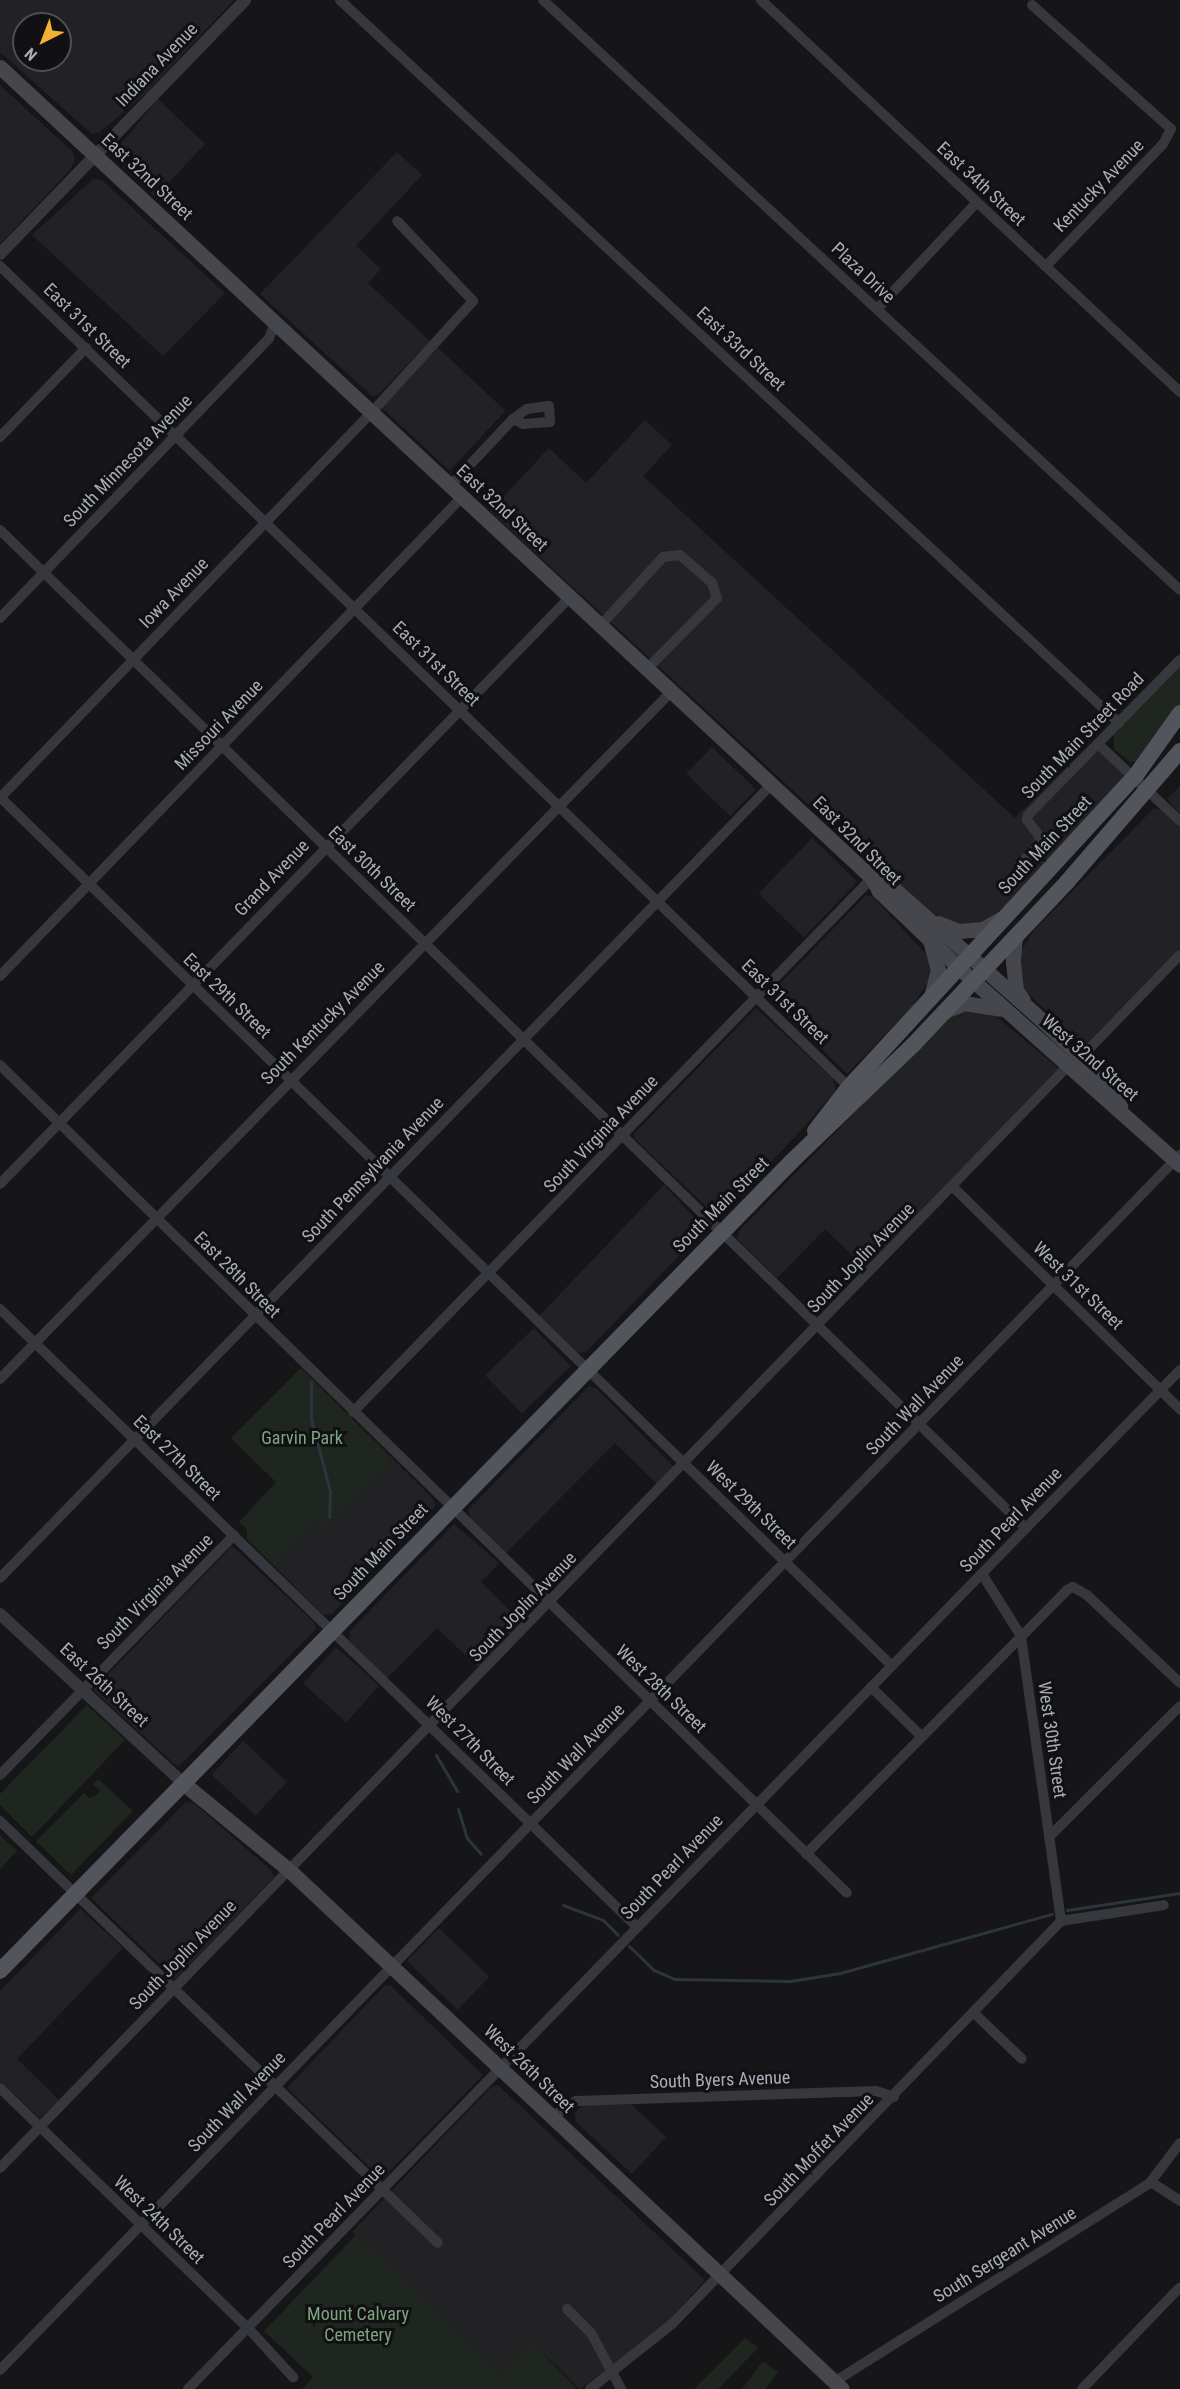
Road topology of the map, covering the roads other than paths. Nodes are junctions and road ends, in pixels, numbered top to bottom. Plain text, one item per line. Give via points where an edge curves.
1 (245, 0) edge
2 (340, 0) edge
3 (544, 0) edge
4 (760, 0) edge
5 (1032, 5) dead end
6 (0, 68) edge
7 (94, 155) junction
8 (977, 202) junction
9 (397, 220) dead end
10 (0, 254) edge
11 (0, 266) edge
12 (1045, 267) junction
13 (877, 309) junction
14 (275, 323) junction
15 (86, 348) junction
16 (1180, 392) edge
17 (372, 412) junction
18 (513, 419) dead end
19 (176, 435) junction
20 (0, 437) edge
21 (450, 486) junction
22 (462, 497) junction
23 (266, 522) junction
24 (0, 530) edge
25 (44, 572) junction
26 (1180, 590) edge
27 (570, 597) junction
28 (355, 608) junction
29 (0, 618) edge
30 (600, 626) junction
31 (133, 659) junction
32 (1180, 660) edge
33 (646, 670) junction
34 (671, 692) junction
35 (459, 710) junction
36 (1180, 713) edge
37 (1119, 723) junction
38 (1098, 744) junction
39 (222, 746) junction
40 (1180, 751) edge
41 (1136, 775) junction
42 (771, 785) junction
43 (1149, 790) junction
44 (0, 797) edge
45 (559, 805) junction
46 (1180, 821) edge
47 (326, 847) junction
48 (1019, 866) dead end
49 (872, 878) junction
50 (89, 884) junction
51 (658, 902) junction
52 (1005, 916) junction
53 (928, 919) junction
54 (1015, 937) junction
55 (930, 940) junction
56 (425, 943) junction
57 (1180, 955) edge
58 (964, 962) junction
59 (979, 975) junction
60 (0, 976) edge
61 (192, 985) junction
62 (757, 997) junction
63 (931, 998) junction
64 (1030, 1010) junction
65 (945, 1011) junction
66 (1007, 1011) junction
67 (523, 1040) junction
68 (1081, 1057) junction
69 (0, 1065) edge
70 (1066, 1067) junction
71 (290, 1080) junction
72 (849, 1087) junction
73 (1123, 1112) junction
74 (58, 1122) junction
75 (621, 1136) junction
76 (1178, 1160) edge
77 (791, 1162) junction
78 (389, 1177) junction
79 (0, 1184) edge
80 (953, 1187) junction
81 (156, 1218) junction
82 (722, 1233) junction
83 (488, 1274) junction
84 (1054, 1286) junction
85 (0, 1309) edge
86 (255, 1316) junction
87 (818, 1326) junction
88 (35, 1343) junction
89 (587, 1370) junction
90 (1180, 1370) edge
91 (0, 1379) edge
92 (1161, 1390) junction
93 (1180, 1409) edge
94 (354, 1412) junction
95 (919, 1424) junction
96 (134, 1440) junction
97 (684, 1464) junction
98 (451, 1508) junction
99 (1026, 1528) junction
100 (234, 1535) junction
101 (786, 1562) junction
102 (982, 1574) junction
103 (0, 1578) edge
104 (549, 1603) junction
105 (0, 1614) edge
106 (333, 1629) junction
107 (1021, 1636) junction
108 (892, 1666) junction
109 (1180, 1683) edge
110 (871, 1687) junction
111 (82, 1690) junction
112 (650, 1701) junction
113 (1180, 1706) edge
114 (430, 1725) junction
115 (922, 1737) junction
116 (0, 1775) edge
117 (183, 1783) junction
118 (756, 1805) junction
119 (0, 1821) edge
120 (531, 1824) junction
121 (1049, 1836) junction
122 (806, 1854) junction
123 (289, 1870) junction
124 (847, 1893) dead end
125 (75, 1894) junction
126 (1164, 1905) dead end
127 (1060, 1921) junction
128 (637, 1927) junction
129 (392, 1966) junction
130 (0, 1971) edge
131 (173, 1989) junction
132 (974, 2013) junction
133 (1022, 2059) dead end
134 (500, 2068) junction
135 (275, 2086) junction
136 (0, 2088) edge
137 (894, 2097) junction
138 (552, 2117) junction
139 (40, 2127) junction
140 (1180, 2143) edge
141 (0, 2168) edge
142 (1151, 2182) junction
143 (383, 2190) junction
144 (1180, 2201) edge
145 (141, 2225) junction
146 (438, 2243) dead end
147 (719, 2276) junction
148 (1180, 2287) edge
149 (567, 2309) dead end
150 (248, 2328) junction
151 (0, 2370) edge
152 (612, 2372) junction
153 (293, 2377) dead end
154 (838, 2385) edge
155 (189, 2389) edge
156 (590, 2389) edge
157 (621, 2389) edge
158 (1082, 2389) edge

1 - 7 street, Indiana Avenue
2 - 37 street, East 33rd Street
3 - 13 street, Plaza Drive
4 - 8 street, East 34th Street
5 - 12 street, Kentucky Avenue via 1170,126 1165,141
6 - 7 main road, East 32nd Street
7 - 10 street, Indiana Avenue
7 - 14 main road, East 32nd Street
8 - 12 street, East 34th Street
8 - 13 street
9 - 17 street, Iowa Avenue via 473,301
11 - 15 street, East 31st Street
12 - 16 street, East 34th Street
13 - 26 street, Plaza Drive
14 - 17 main road, East 32nd Street
14 - 19 street, South Minnesota Avenue via 269,338
15 - 19 street, East 31st Street
15 - 20 street
17 - 21 main road, East 32nd Street
17 - 23 street, Iowa Avenue
18 - 21 street
19 - 23 street, East 31st Street
19 - 25 street, South Minnesota Avenue
21 - 22 main road, East 32nd Street
22 - 27 main road, East 32nd Street
22 - 28 street, Missouri Avenue
23 - 28 street, East 31st Street
23 - 31 street, Iowa Avenue
24 - 25 street, East 30th Street
25 - 29 street, South Minnesota Avenue
25 - 31 street, East 30th Street
27 - 30 main road, East 32nd Street
27 - 35 street, Grand Avenue
28 - 35 street, East 31st Street
28 - 39 street, Missouri Avenue
30 - 33 main road, East 32nd Street
30 - 33 street via 663,557 680,555 712,583 717,598
31 - 39 street, East 30th Street
31 - 44 street, Iowa Avenue
32 - 37 street, South Main Street Road
33 - 34 main road, East 32nd Street
34 - 42 main road, East 32nd Street
34 - 45 street, South Kentucky Avenue
35 - 45 street, East 31st Street
35 - 47 street, Grand Avenue
36 - 41 main road, South Main Street
37 - 38 street, South Main Street Road
38 - 41 street
38 - 48 street, South Main Street Road via 1028,815 1027,820 1040,837 1037,847
39 - 47 street, East 30th Street
39 - 50 street, Missouri Avenue
40 - 43 main road, South Main Street
41 - 43 street
41 - 52 main road, South Main Street
42 - 49 main road, East 32nd Street
42 - 51 street, South Pennsylvania Avenue
43 - 46 street
43 - 54 main road, South Main Street
44 - 50 street, East 29th Street
45 - 51 street, East 31st Street
45 - 56 street, South Kentucky Avenue
47 - 56 street, East 30th Street
47 - 61 street, Grand Avenue
49 - 53 main road via 892,887
49 - 55 main road, East 32nd Street via 879,891
49 - 62 street, South Virginia Avenue
50 - 60 street, Missouri Avenue
50 - 61 street, East 29th Street
51 - 62 street, East 31st Street
51 - 67 street, South Pennsylvania Avenue
52 - 53 main road via 982,929 958,931
52 - 58 main road, South Main Street
53 - 58 main road
54 - 59 main road, South Main Street
54 - 64 main road via 1012,962 1016,990
55 - 58 main road, East 32nd Street
55 - 63 main road via 938,970
56 - 67 street, East 30th Street
56 - 71 street, South Kentucky Avenue
57 - 68 street
58 - 59 main road
58 - 63 main road, South Main Street
59 - 64 main road
59 - 65 main road, South Main Street
59 - 66 main road, West 32nd Street
61 - 71 street, East 29th Street
61 - 74 street, Grand Avenue
62 - 72 street, East 31st Street
62 - 75 street, South Virginia Avenue
63 - 72 main road, South Main Street
64 - 68 main road
65 - 66 main road via 964,1003 987,1004
65 - 77 main road, South Main Street via 860,1101
66 - 70 main road, West 32nd Street
67 - 75 street, East 30th Street
67 - 78 street, South Pennsylvania Avenue
68 - 73 main road via 1109,1088
69 - 74 street, East 28th Street
70 - 73 main road, West 32nd Street
70 - 80 street, South Joplin Avenue
71 - 78 street, East 29th Street
71 - 81 street, South Kentucky Avenue
72 - 77 main road, South Main Street
73 - 76 main road, West 32nd Street
74 - 79 street, Grand Avenue
74 - 81 street, East 28th Street
75 - 82 street, East 30th Street
75 - 83 street, South Virginia Avenue
76 - 84 street, South Wall Avenue
77 - 82 main road, South Main Street
78 - 83 street, East 29th Street
78 - 86 street, South Pennsylvania Avenue
80 - 84 street, West 31st Street
80 - 87 street, South Joplin Avenue
81 - 86 street, East 28th Street
81 - 88 street, South Kentucky Avenue
82 - 87 street
82 - 89 main road, South Main Street
83 - 89 street, East 29th Street
83 - 94 street, South Virginia Avenue
84 - 92 street, West 31st Street
84 - 95 street, South Wall Avenue
85 - 88 street, East 27th Street
86 - 94 street, East 28th Street
86 - 96 street, South Pennsylvania Avenue
87 - 95 street
87 - 97 street, South Joplin Avenue
88 - 91 street, South Kentucky Avenue
88 - 96 street, East 27th Street
89 - 97 street, West 29th Street
89 - 98 main road, South Main Street
90 - 92 street, South Pearl Avenue
92 - 93 street, West 31st Street
92 - 99 street, South Pearl Avenue
94 - 98 street, East 28th Street
95 - 99 street
95 - 101 street, South Wall Avenue
96 - 100 street, East 27th Street
96 - 103 street, South Pennsylvania Avenue
97 - 101 street, West 29th Street
97 - 104 street, South Joplin Avenue
98 - 104 street, West 28th Street
98 - 106 main road, South Main Street
99 - 102 street, South Pearl Avenue
100 - 106 street, East 27th Street
100 - 111 street, South Virginia Avenue
101 - 108 street, West 29th Street
101 - 112 street, South Wall Avenue
102 - 107 street, West 30th Street
102 - 108 street, South Pearl Avenue
104 - 112 street, West 28th Street
104 - 114 street, South Joplin Avenue
105 - 111 street, East 26th Street
106 - 114 street, West 27th Street
106 - 117 main road, South Main Street
107 - 109 street via 1073,1587 1088,1595
107 - 115 street
107 - 121 street, West 30th Street
108 - 110 street, South Pearl Avenue
110 - 115 street
110 - 118 street, South Pearl Avenue
111 - 116 street, South Virginia Avenue
111 - 117 street, East 26th Street
112 - 118 street, West 28th Street
112 - 120 street, South Wall Avenue
113 - 121 street
114 - 120 street, West 27th Street
114 - 123 street, South Joplin Avenue
115 - 122 street
117 - 123 main road, West 26th Street
117 - 125 main road, South Main Street
118 - 122 street, West 28th Street
118 - 128 street, South Pearl Avenue
119 - 125 street
120 - 128 street, West 27th Street
120 - 129 street, South Wall Avenue
121 - 127 street, West 30th Street
122 - 124 street, West 28th Street
123 - 129 main road, West 26th Street
123 - 131 street, South Joplin Avenue
125 - 130 main road, South Main Street
125 - 131 street
126 - 127 street
127 - 132 street, South Moffet Avenue
128 - 134 street, South Pearl Avenue
129 - 134 main road, West 26th Street
129 - 135 street, South Wall Avenue
131 - 135 street
131 - 139 street, South Joplin Avenue
132 - 133 street
132 - 137 street, South Moffet Avenue
134 - 138 main road, West 26th Street
134 - 143 street, South Pearl Avenue
135 - 143 street
135 - 145 street, South Wall Avenue
136 - 139 street, West 24th Street
137 - 138 street, South Byers Avenue via 876,2091 576,2101
137 - 147 street, South Moffet Avenue
138 - 147 main road, West 26th Street
139 - 141 street, South Joplin Avenue
139 - 145 street, West 24th Street
140 - 142 street, South Sergeant Avenue
142 - 144 street
142 - 154 street, South Sergeant Avenue
143 - 146 street
143 - 150 street, South Pearl Avenue
145 - 150 street, West 24th Street
145 - 151 street, South Wall Avenue
147 - 152 street, South Moffet Avenue via 666,2329
147 - 154 main road, West 26th Street
148 - 158 street
149 - 152 street via 591,2333
150 - 153 street, West 24th Street
150 - 155 street, South Pearl Avenue
152 - 156 street, South Moffet Avenue
152 - 157 street

